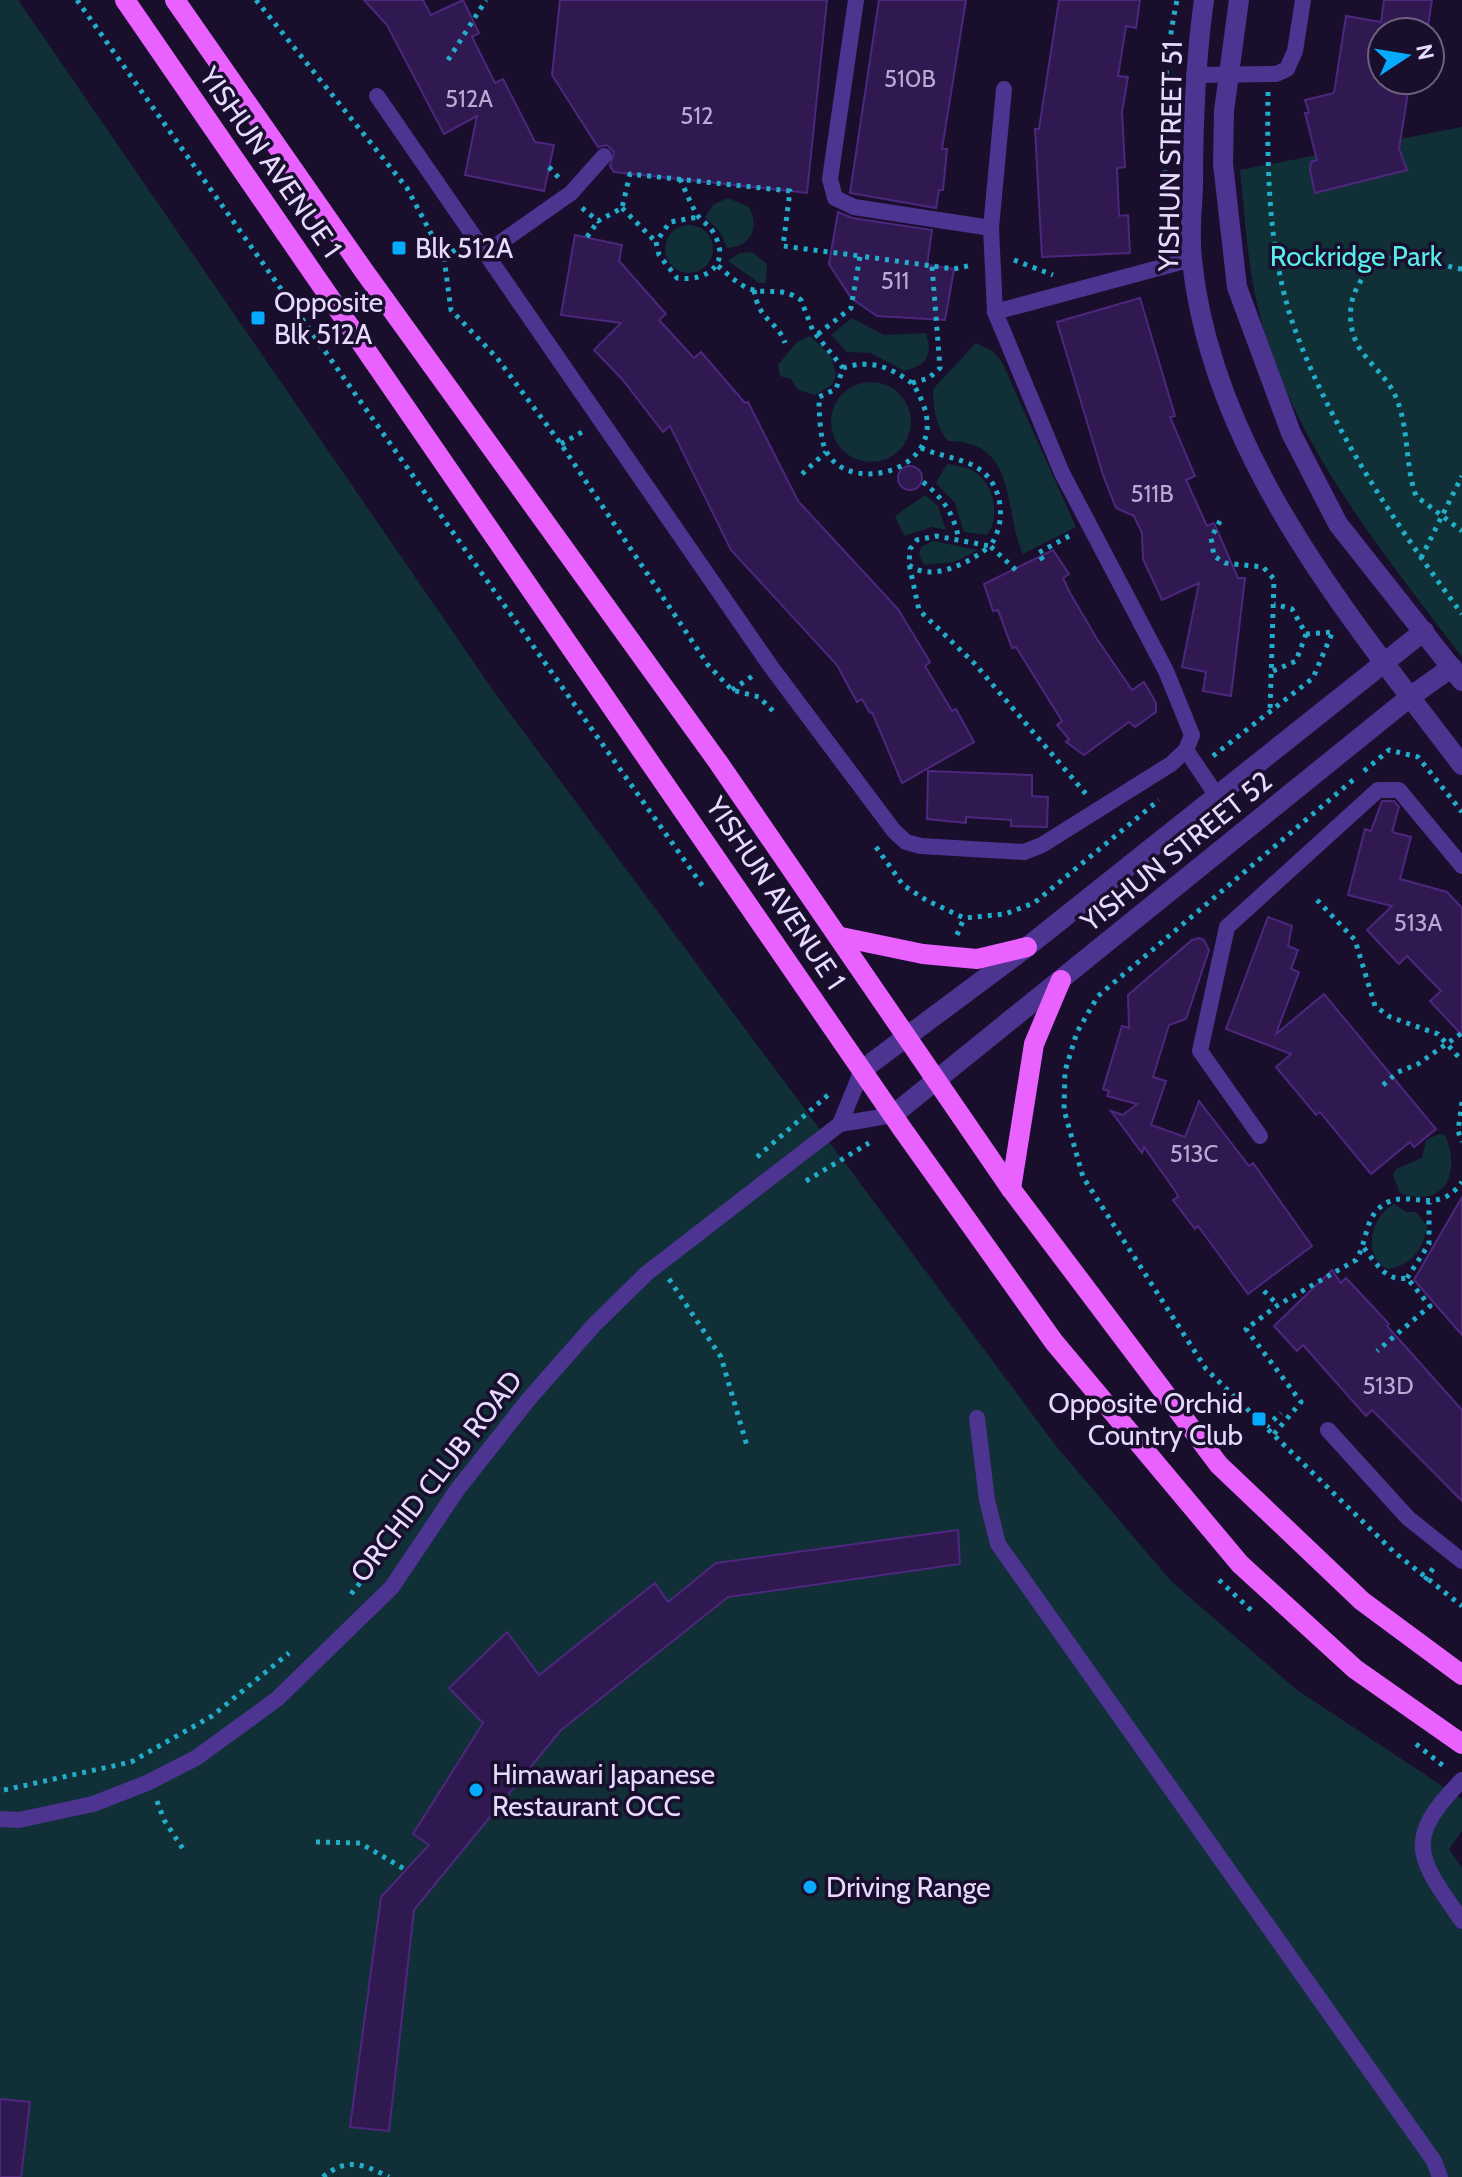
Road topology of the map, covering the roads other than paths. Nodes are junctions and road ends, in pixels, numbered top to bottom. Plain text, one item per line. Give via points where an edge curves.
1 (125, 0) edge
2 (175, 0) edge
3 (856, 0) edge
4 (1204, 0) edge
5 (1239, 0) edge
6 (1303, 0) edge
7 (1194, 75) junction
8 (1229, 75) junction
9 (1004, 89) dead end
10 (377, 96) dead end
11 (604, 156) dead end
12 (991, 228) junction
13 (487, 252) junction
14 (1192, 259) junction
15 (995, 312) junction
16 (1424, 631) junction
17 (1385, 665) junction
18 (1457, 674) edge
19 (1410, 697) junction
20 (1186, 750) junction
21 (1462, 765) edge
22 (1217, 796) junction
23 (1462, 866) edge
24 (841, 937) junction
25 (1027, 947) junction
26 (1061, 980) junction
27 (908, 1036) junction
28 (862, 1070) junction
29 (937, 1081) junction
30 (893, 1115) junction
31 (840, 1124) junction
32 (1260, 1136) dead end
33 (1011, 1189) junction
34 (977, 1418) dead end
35 (1328, 1430) dead end
36 (1462, 1561) edge
37 (1462, 1675) edge
38 (1462, 1744) edge
39 (1462, 1780) edge
40 (0, 1819) edge
41 (1462, 1921) edge
42 (1440, 2177) edge

1 - 28 main road, YISHUN AVENUE 1
2 - 24 main road, YISHUN AVENUE 1
3 - 12 lane via 830,179 835,198 854,207
4 - 7 street, YISHUN STREET 51
5 - 8 street, YISHUN STREET 51
6 - 8 lane via 1287,69
7 - 8 lane
7 - 14 street, YISHUN STREET 51
8 - 16 street, YISHUN STREET 51 via 1223,164 1237,287 1291,433 1318,488 1352,543
9 - 12 lane
10 - 13 lane
11 - 13 lane via 571,193
12 - 15 lane
13 - 20 lane via 769,664 906,842 1024,852 1100,809
14 - 15 lane
14 - 17 street, YISHUN STREET 51 via 1224,390 1281,513 1349,620
15 - 20 lane via 1062,473 1188,719 1192,735
16 - 17 street, YISHUN STREET 52
16 - 18 street, YISHUN STREET 51
17 - 19 street, YISHUN STREET 51
17 - 22 street, YISHUN STREET 52
18 - 19 street, YISHUN STREET 52
19 - 21 street, YISHUN STREET 51
19 - 26 street, YISHUN STREET 52
20 - 22 lane
22 - 25 street, YISHUN STREET 52
23 - 32 lane via 1399,790 1378,790 1227,927 1200,1051
24 - 25 main road via 977,959
24 - 27 main road, YISHUN AVENUE 1
25 - 27 street, YISHUN STREET 52
26 - 29 street, YISHUN STREET 52
26 - 33 main road via 1034,1044
27 - 28 street
27 - 29 main road, YISHUN AVENUE 1
28 - 30 main road, YISHUN AVENUE 1
28 - 31 lane
29 - 30 street, ORCHID CLUB ROAD
29 - 33 main road, YISHUN AVENUE 1
30 - 31 lane, ORCHID CLUB ROAD
30 - 38 main road, YISHUN AVENUE 1 via 1054,1342 1240,1564 1355,1669
31 - 40 lane, ORCHID CLUB ROAD via 647,1273 594,1325 457,1490 392,1587 277,1699 196,1758 147,1783 93,1804 19,1820
33 - 37 main road, YISHUN AVENUE 1 via 1219,1465 1362,1601
34 - 42 lane via 998,1544
35 - 36 lane via 1408,1518
39 - 41 lane via 1426,1827 1421,1851 1428,1873

